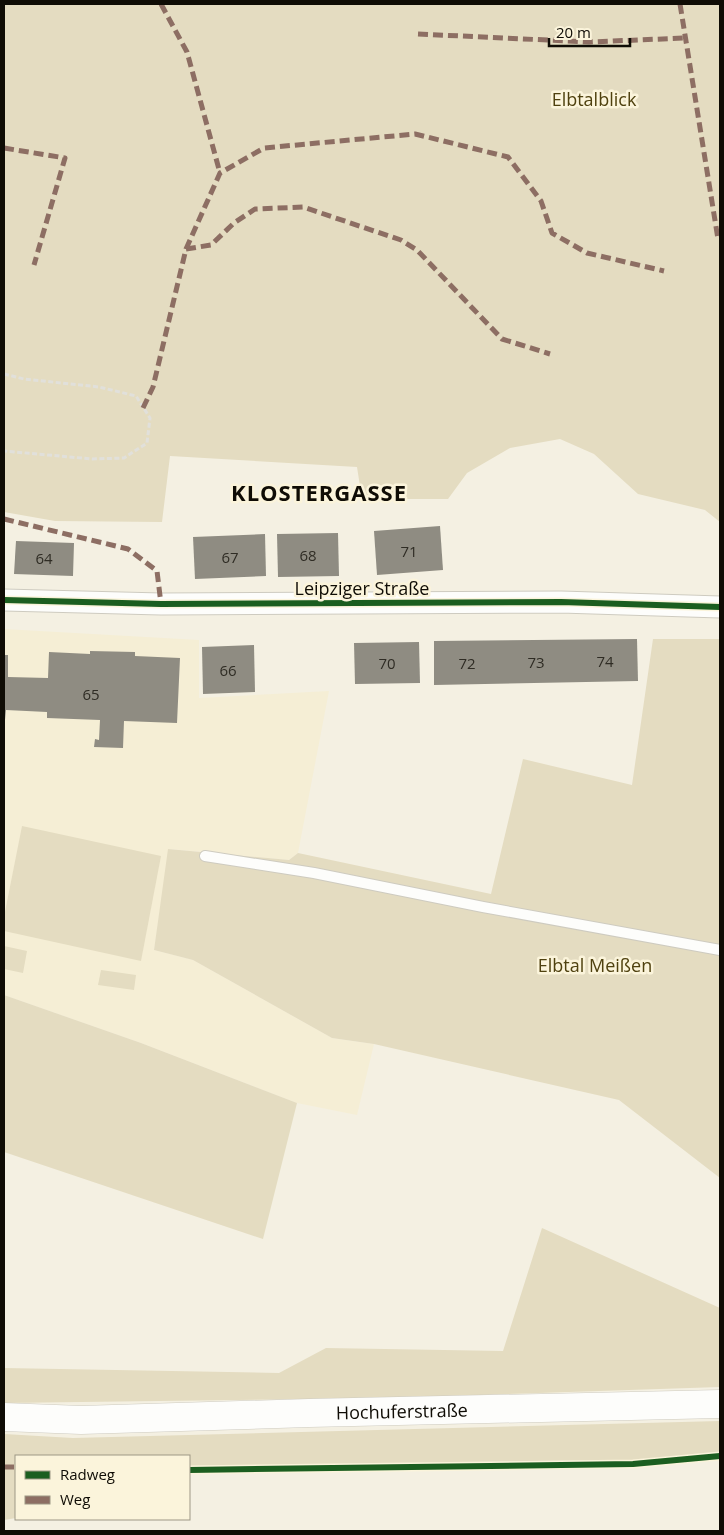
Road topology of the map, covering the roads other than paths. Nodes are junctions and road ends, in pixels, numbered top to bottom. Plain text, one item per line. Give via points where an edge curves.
1 (4, 600) edge
2 (720, 607) edge
3 (205, 856) dead end
4 (720, 950) edge
5 (720, 1404) edge
6 (4, 1417) edge

1 - 2 street, Leipziger Straße via 161,604 561,602
3 - 4 lane via 314,873
5 - 6 main road, Hochuferstraße via 81,1420

